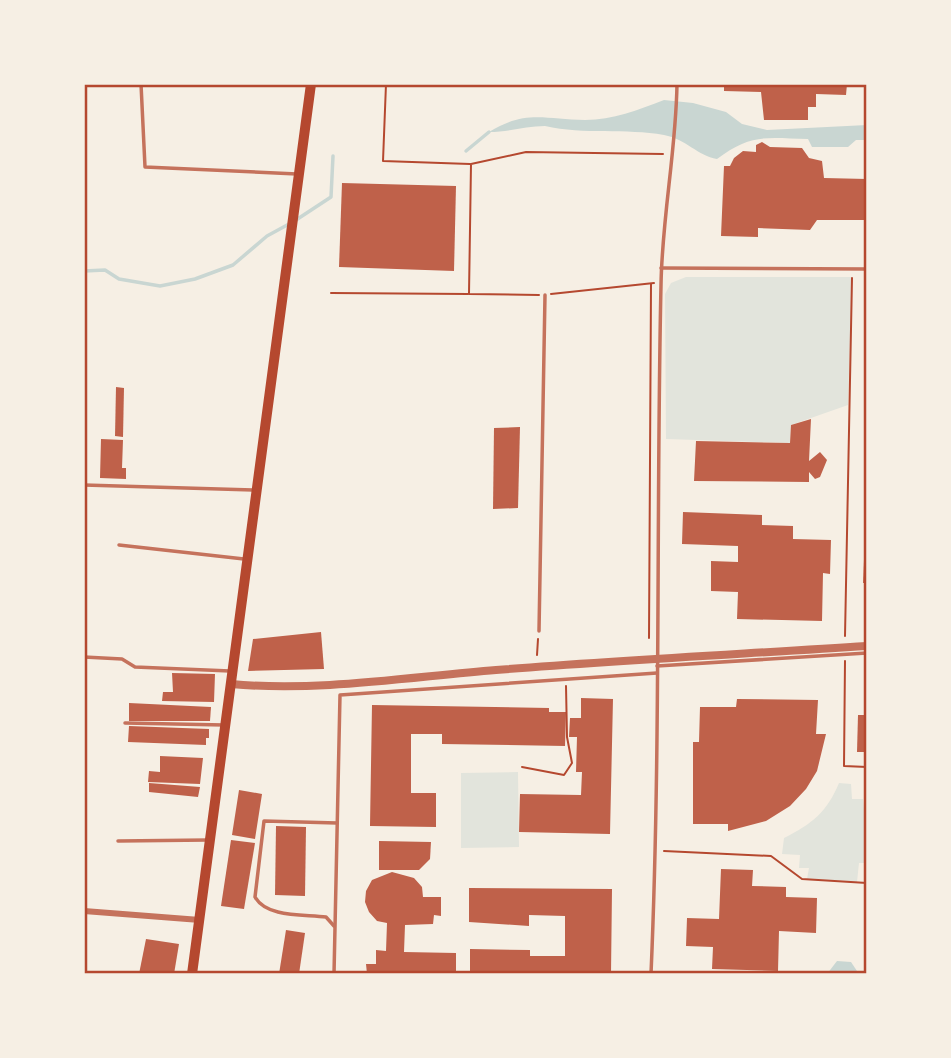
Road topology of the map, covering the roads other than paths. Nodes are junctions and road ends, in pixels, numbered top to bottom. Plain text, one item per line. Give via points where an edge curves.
1 (141, 84) edge
2 (311, 84) edge
3 (677, 84) edge
4 (297, 174) junction
5 (661, 268) junction
6 (867, 269) edge
7 (545, 295) road end
8 (84, 485) edge
9 (254, 490) junction
10 (119, 545) dead end
11 (246, 559) junction
12 (540, 631) road end
13 (867, 646) edge
14 (867, 653) edge
15 (84, 657) edge
16 (657, 662) junction
17 (232, 671) junction
18 (657, 673) junction
19 (231, 684) junction
20 (125, 723) dead end
21 (226, 725) junction
22 (337, 823) junction
23 (211, 840) junction
24 (118, 841) dead end
25 (84, 911) edge
26 (200, 920) junction
27 (335, 928) junction
28 (192, 974) edge
29 (334, 974) edge
30 (651, 974) edge

1 - 4 lane via 145,167
2 - 4 main road
3 - 5 lane via 675,154
4 - 9 main road
5 - 6 lane
5 - 16 lane
7 - 12 lane
8 - 9 lane
9 - 11 main road
10 - 11 lane
11 - 17 main road
13 - 16 street
14 - 16 lane
15 - 17 lane via 122,659 135,667
16 - 18 lane
16 - 19 street via 338,683
17 - 19 main road
18 - 22 lane via 340,695
18 - 30 lane
19 - 21 main road
20 - 21 lane
21 - 23 main road
22 - 27 lane
22 - 27 lane via 264,821 256,897 269,910 326,917
23 - 24 lane
23 - 26 main road
25 - 26 street
26 - 28 main road
27 - 29 lane

